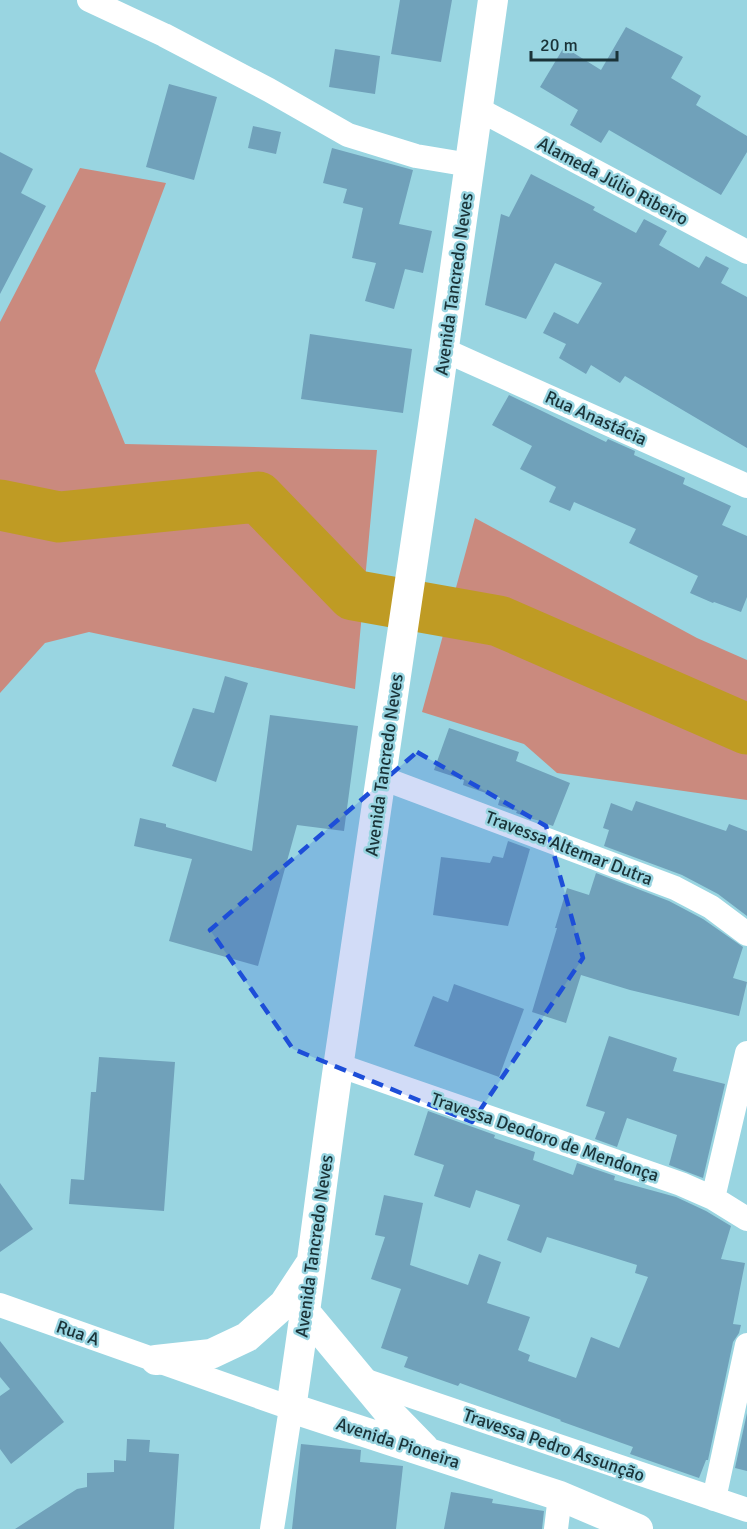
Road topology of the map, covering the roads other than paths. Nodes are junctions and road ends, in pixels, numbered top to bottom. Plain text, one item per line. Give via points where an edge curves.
1 (89, 0) edge
2 (493, 0) edge
3 (478, 109) junction
4 (470, 165) junction
5 (747, 252) edge
6 (444, 350) junction
7 (747, 486) edge
8 (382, 778) junction
9 (747, 934) edge
10 (747, 1053) edge
11 (338, 1065) junction
12 (713, 1198) junction
13 (747, 1219) edge
14 (313, 1261) junction
15 (0, 1305) edge
16 (306, 1313) junction
17 (747, 1345) edge
18 (156, 1360) junction
19 (361, 1379) junction
20 (291, 1408) junction
21 (429, 1452) junction
22 (560, 1496) junction
23 (714, 1499) junction
24 (747, 1510) edge
25 (272, 1529) edge
26 (556, 1529) edge
27 (638, 1529) edge

1 - 4 street via 164,35 348,135 416,156
2 - 3 street, Avenida Tancredo Neves
3 - 4 street, Avenida Tancredo Neves
3 - 5 street, Alameda Júlio Ribeiro
4 - 6 street, Avenida Tancredo Neves
6 - 7 street, Rua Anastácia
6 - 8 street, Avenida Tancredo Neves
8 - 9 street, Travessa Altemar Dutra via 675,888 711,907
8 - 11 street, Avenida Tancredo Neves
10 - 12 street
11 - 12 street, Travessa Deodoro de Mendonça
11 - 14 street, Avenida Tancredo Neves
12 - 13 street, Travessa Deodoro de Mendonça
14 - 16 street, Avenida Tancredo Neves
14 - 18 street via 284,1304 247,1337 211,1354
15 - 18 street, Rua A
16 - 19 street
16 - 20 street, Avenida Tancredo Neves
17 - 23 street
18 - 20 street, Avenida Pioneira
19 - 21 street
19 - 23 street, Travessa Pedro Assunção
20 - 21 street, Avenida Pioneira
20 - 25 street, Avenida Tancredo Neves
21 - 22 street, Avenida Pioneira
22 - 26 street
22 - 27 street, Avenida Pioneira
23 - 24 street, Travessa Pedro Assunção

